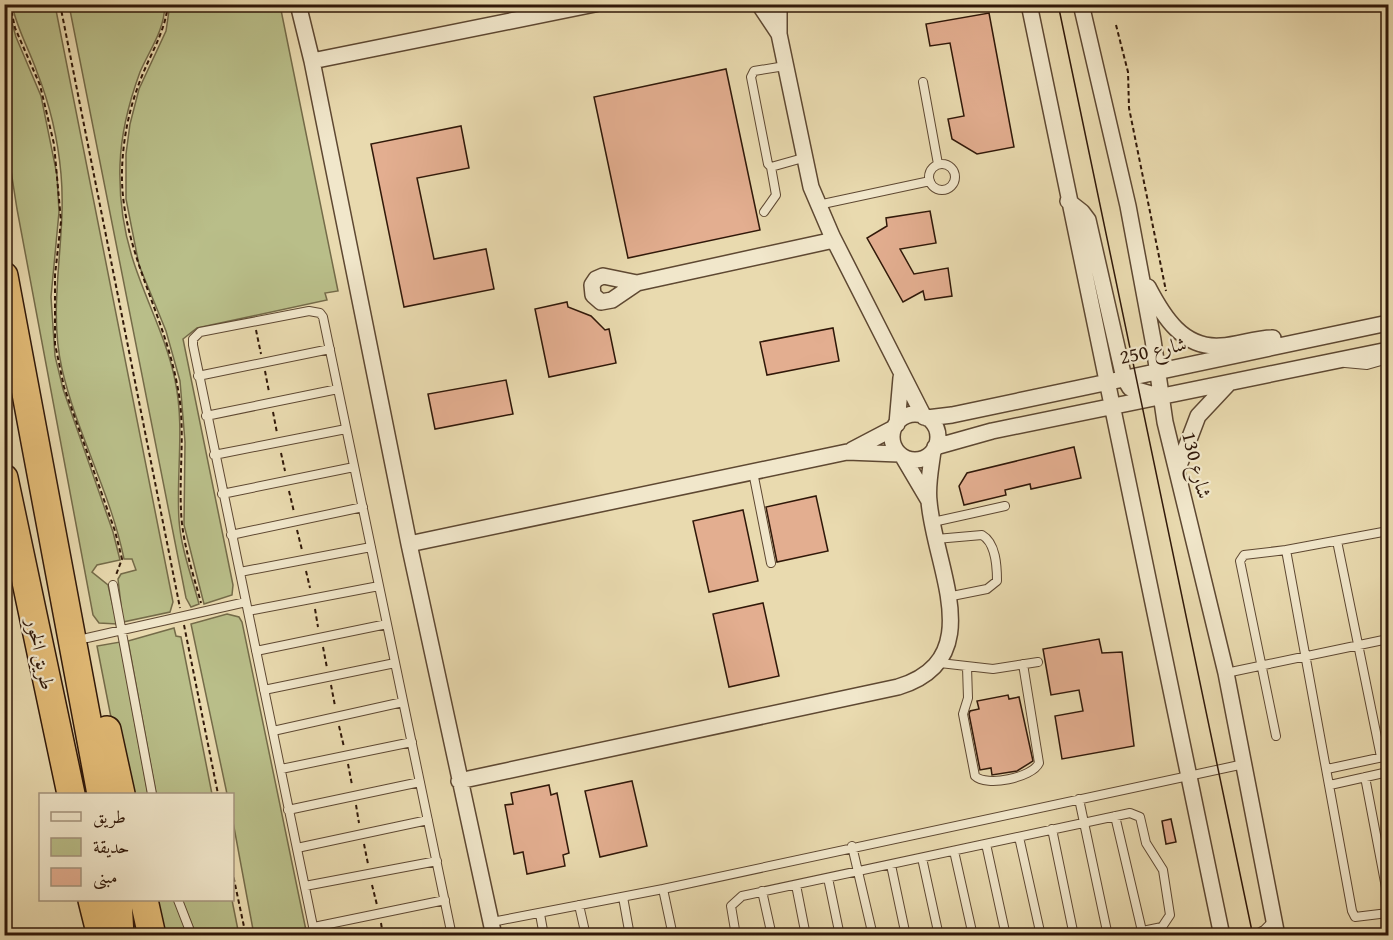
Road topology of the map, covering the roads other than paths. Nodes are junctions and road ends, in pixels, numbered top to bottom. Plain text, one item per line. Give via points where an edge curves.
1 (298, 4) edge
2 (595, 4) edge
3 (759, 4) edge
4 (779, 4) edge
5 (1029, 4) edge
6 (1081, 4) edge
7 (779, 34) junction
8 (312, 61) junction
9 (784, 66) junction
10 (923, 82) dead end
11 (803, 158) junction
12 (938, 164) junction
13 (771, 167) junction
14 (930, 181) junction
15 (1068, 201) junction
16 (818, 205) junction
17 (764, 212) dead end
18 (834, 240) junction
19 (1141, 274) junction
20 (4, 276) edge
21 (637, 283) dead end
22 (1389, 323) edge
23 (1315, 337) junction
24 (330, 349) junction
25 (1389, 350) edge
26 (1389, 359) edge
27 (1338, 361) junction
28 (1157, 371) junction
29 (901, 375) junction
30 (198, 376) junction
31 (1124, 378) junction
32 (1106, 382) junction
33 (1228, 384) junction
34 (338, 389) junction
35 (1161, 397) junction
36 (1112, 407) junction
37 (206, 416) junction
38 (925, 418) junction
39 (896, 426) junction
40 (346, 429) junction
41 (934, 449) junction
42 (847, 452) junction
43 (214, 455) junction
44 (901, 455) junction
45 (354, 467) junction
46 (1177, 471) junction
47 (753, 472) junction
48 (4, 478) edge
49 (222, 494) junction
50 (929, 501) junction
51 (1005, 506) dead end
52 (363, 507) junction
53 (933, 522) junction
54 (1389, 531) edge
55 (231, 535) junction
56 (936, 539) junction
57 (1337, 541) junction
58 (409, 544) junction
59 (371, 548) junction
60 (1286, 550) junction
61 (60, 562) junction
62 (771, 563) dead end
63 (240, 572) junction
64 (113, 585) road end
65 (379, 586) junction
66 (947, 597) junction
67 (246, 602) junction
68 (248, 611) junction
69 (387, 624) junction
70 (121, 631) junction
71 (87, 638) junction
72 (1389, 639) edge
73 (1358, 645) junction
74 (256, 651) junction
75 (1308, 656) junction
76 (1038, 662) dead end
77 (395, 663) junction
78 (940, 663) junction
79 (1023, 664) junction
80 (1260, 666) junction
81 (967, 667) junction
82 (1226, 673) junction
83 (264, 690) junction
84 (404, 702) junction
85 (273, 730) junction
86 (1276, 736) dead end
87 (412, 742) junction
88 (1385, 756) edge
89 (1245, 764) junction
90 (1327, 769) junction
91 (281, 770) junction
92 (1389, 772) edge
93 (1190, 776) junction
94 (1365, 777) junction
95 (459, 781) junction
96 (420, 782) junction
97 (1330, 785) junction
98 (70, 793) edge
99 (101, 793) edge
100 (121, 793) edge
101 (152, 793) edge
102 (1078, 799) junction
103 (288, 810) junction
104 (1115, 816) junction
105 (428, 820) junction
106 (1084, 823) junction
107 (1052, 830) junction
108 (1019, 837) junction
109 (986, 844) junction
110 (852, 846) junction
111 (297, 848) junction
112 (954, 851) junction
113 (922, 858) junction
114 (437, 861) junction
115 (891, 865) junction
116 (859, 872) junction
117 (828, 879) junction
118 (796, 885) junction
119 (305, 886) junction
120 (663, 889) junction
121 (762, 891) junction
122 (623, 897) junction
123 (1389, 898) edge
124 (445, 900) junction
125 (93, 901) edge
126 (118, 901) edge
127 (144, 901) edge
128 (178, 901) edge
129 (579, 905) junction
130 (1389, 913) edge
131 (540, 914) junction
132 (1274, 920) junction
133 (314, 927) junction
134 (493, 929) edge
135 (1389, 930) edge
136 (1142, 931) junction
137 (102, 936) edge
138 (120, 936) edge
139 (152, 936) edge
140 (192, 936) edge
141 (315, 936) edge
142 (452, 936) edge
143 (544, 936) edge
144 (586, 936) edge
145 (630, 936) edge
146 (673, 936) edge
147 (736, 936) edge
148 (772, 936) edge
149 (806, 936) edge
150 (840, 936) edge
151 (873, 936) edge
152 (906, 936) edge
153 (939, 936) edge
154 (973, 936) edge
155 (1006, 936) edge
156 (1041, 936) edge
157 (1074, 936) edge
158 (1108, 936) edge
159 (1118, 936) edge
160 (1222, 936) edge
161 (1253, 936) edge
162 (1277, 936) edge
163 (1387, 936) edge

1 - 8 street
2 - 8 street
3 - 7 street
4 - 7 street
5 - 15 street
6 - 19 street, شارع 130
7 - 9 street
8 - 58 street
9 - 11 street
9 - 13 lane via 754,71 751,77
10 - 12 lane
11 - 13 lane
11 - 16 street
12 - 14 lane via 930,171
12 - 14 lane via 952,168 954,182 941,189
13 - 17 lane via 776,195
14 - 16 lane
15 - 31 street via 1088,220
15 - 32 street
16 - 18 street
18 - 21 street
18 - 29 street
19 - 23 street via 1167,320 1198,343 1221,346 1267,338
19 - 28 street, شارع 130
20 - 61 highway
22 - 23 street, شارع 250
23 - 28 street, شارع 250
24 - 30 lane
24 - 30 lane via 323,318 314,311 200,332 193,339
24 - 34 lane
25 - 27 street
26 - 27 lane via 1356,365
27 - 33 street
28 - 31 street, شارع 250
28 - 35 street, شارع 130
29 - 38 street
29 - 39 street
30 - 37 lane
31 - 32 street, شارع 250
31 - 35 street via 1131,388
32 - 36 street
32 - 38 street, شارع 250
33 - 35 street
33 - 46 street via 1198,416
34 - 37 lane
34 - 40 lane
35 - 36 street
35 - 46 street, شارع 130
36 - 41 street via 981,434
36 - 93 street
37 - 43 lane
38 - 39 street via 908,416
38 - 41 street via 936,429
39 - 42 street
39 - 44 street via 892,442
40 - 43 lane
40 - 45 lane
41 - 44 street via 917,460
41 - 50 street
42 - 44 street
42 - 47 street
43 - 49 lane
44 - 50 street
45 - 49 lane
45 - 52 lane
46 - 82 street, شارع 130
47 - 58 street
47 - 62 lane
48 - 98 highway, طريق الخور
49 - 55 lane
50 - 53 street
51 - 53 lane
52 - 55 lane
52 - 59 lane
53 - 56 street
54 - 57 lane
55 - 63 lane
56 - 66 street
56 - 66 lane via 982,536 991,543 997,570 997,581 987,590
57 - 60 lane
57 - 73 lane
58 - 95 street
59 - 63 lane
59 - 65 lane
60 - 75 lane
60 - 80 lane via 1244,555 1240,561
61 - 71 highway via 80,605
61 - 99 highway
63 - 67 lane
64 - 70 lane
65 - 68 lane
65 - 69 lane
66 - 78 street via 951,636
67 - 68 lane
67 - 70 lane
68 - 74 lane
69 - 74 lane
69 - 77 lane
70 - 71 lane
70 - 101 lane
71 - 100 highway
72 - 73 lane
73 - 75 lane
73 - 88 lane
74 - 83 lane
75 - 80 lane
75 - 90 lane
76 - 79 lane
77 - 83 lane
77 - 84 lane
78 - 81 lane
78 - 95 street via 922,678 898,687
79 - 81 lane via 993,669
79 - 81 lane via 1039,763 1034,772 986,782 975,776 963,714 968,698
80 - 82 lane
80 - 86 lane
82 - 89 street, شارع 130
83 - 85 lane
84 - 85 lane
84 - 87 lane
85 - 91 lane
87 - 91 lane
87 - 96 lane
88 - 90 lane
89 - 93 lane
89 - 132 street, شارع 130
90 - 97 lane
91 - 103 lane
92 - 94 lane
93 - 102 lane
93 - 160 street
94 - 97 lane
94 - 123 lane
95 - 134 street
96 - 103 lane
96 - 105 lane
97 - 130 lane via 1352,911 1355,917
102 - 106 lane
102 - 110 lane
103 - 111 lane
104 - 106 lane
104 - 136 lane
104 - 136 lane via 1130,813 1140,818 1146,843 1163,870 1170,920 1162,927
105 - 111 lane
105 - 114 lane
106 - 107 lane
106 - 158 lane
107 - 108 lane
107 - 157 lane
108 - 109 lane
108 - 156 lane
109 - 112 lane
109 - 155 lane
110 - 116 lane
110 - 120 lane
111 - 119 lane
112 - 113 lane
112 - 154 lane
113 - 115 lane
113 - 153 lane
114 - 119 lane
114 - 124 lane
115 - 116 lane
115 - 152 lane
116 - 117 lane
116 - 151 lane
117 - 118 lane
117 - 150 lane
118 - 121 lane
118 - 149 lane
119 - 133 lane
120 - 122 lane
120 - 146 lane
121 - 147 lane via 732,902
121 - 148 lane
122 - 129 lane
122 - 145 lane
124 - 133 lane
124 - 142 lane
125 - 137 highway
126 - 138 highway
127 - 139 highway
128 - 140 lane
129 - 131 lane
129 - 144 lane
131 - 134 lane
131 - 143 lane
132 - 161 lane
132 - 162 street, شارع 130
133 - 141 lane
135 - 163 lane
136 - 159 lane

